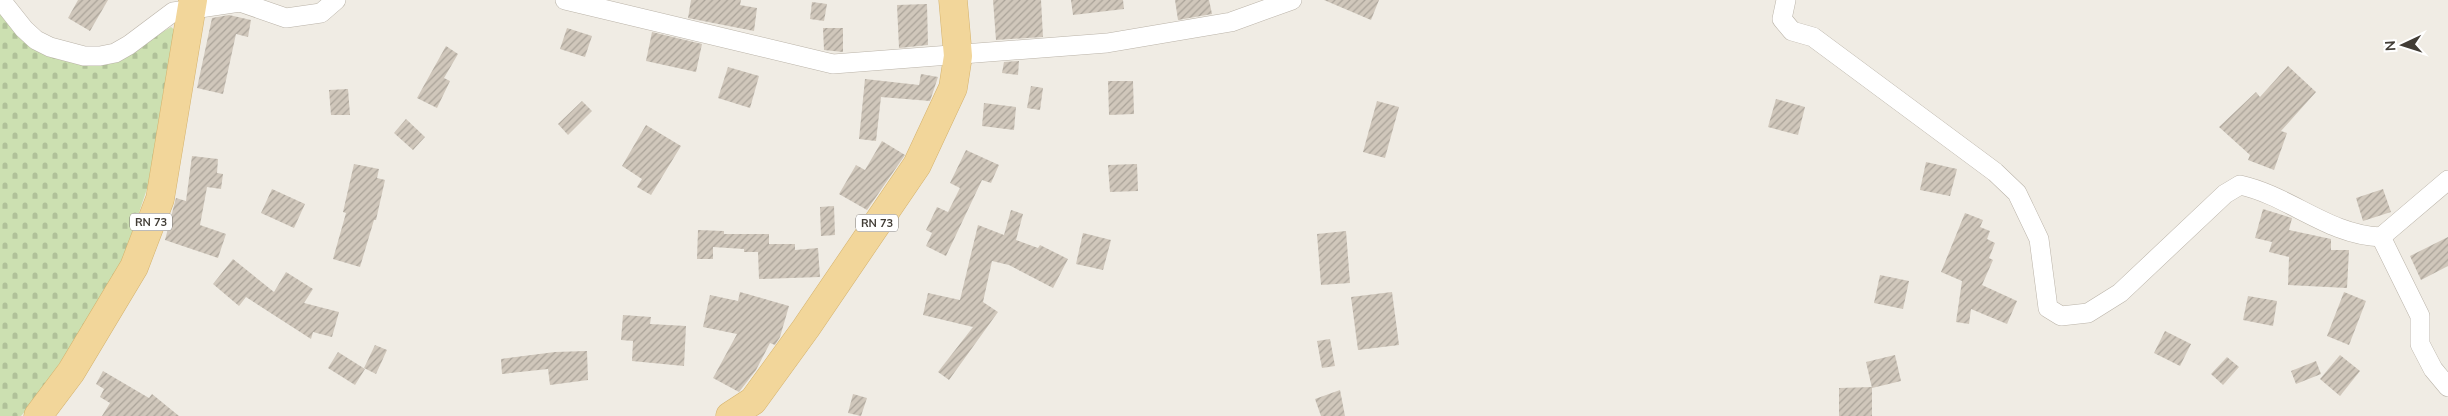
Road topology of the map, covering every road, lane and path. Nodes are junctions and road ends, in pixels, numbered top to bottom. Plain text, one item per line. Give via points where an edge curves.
1 (2, 0) edge
2 (336, 0) edge
3 (565, 0) edge
4 (953, 0) edge
5 (1292, 0) edge
6 (1786, 0) edge
7 (192, 4) edge
8 (958, 56) junction
9 (2448, 180) edge
10 (2381, 237) junction
11 (2448, 387) edge
12 (38, 416) edge
13 (730, 416) edge

1 - 7 street via 36,40 84,56 115,53 173,12
2 - 7 street via 321,13 286,18 240,2
3 - 8 street via 833,64
4 - 8 main road, RN 73
5 - 8 street via 1222,24 1107,43
6 - 10 street via 1782,19 1792,31 1813,37 1995,172 2017,193 2039,239 2048,308 2061,316 2088,313 2120,294 2225,194 2240,185 2261,189 2330,226
7 - 12 main road, RN 73 via 160,199 134,267 71,372
8 - 13 main road, RN 73 via 953,88 917,165 753,401
9 - 10 street
10 - 11 street via 2420,316 2420,344 2433,369

